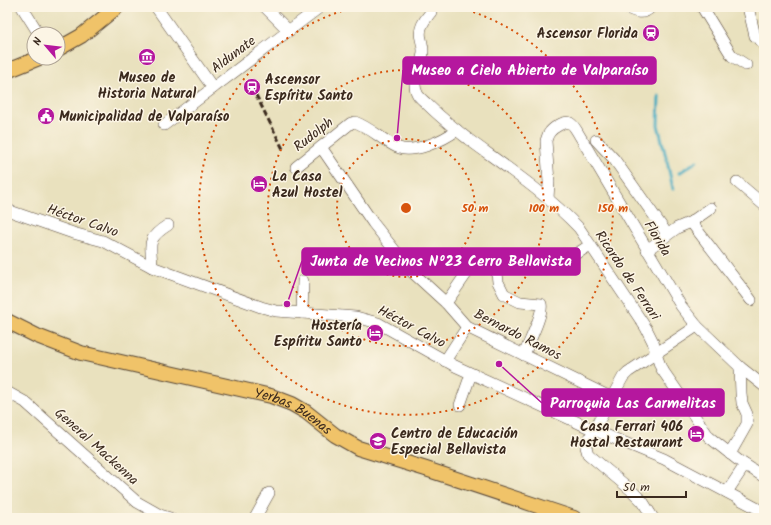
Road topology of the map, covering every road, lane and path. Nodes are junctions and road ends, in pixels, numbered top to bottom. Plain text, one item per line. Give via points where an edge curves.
1 (22, 7) edge
2 (117, 7) edge
3 (156, 7) edge
4 (266, 7) edge
5 (430, 7) edge
6 (625, 7) edge
7 (702, 7) edge
8 (748, 7) edge
9 (317, 8) edge
10 (648, 10) edge
11 (34, 26) edge
12 (289, 31) junction
13 (66, 44) edge
14 (764, 44) edge
15 (26, 63) edge
16 (746, 65) dead end
17 (7, 71) edge
18 (213, 88) junction
19 (164, 125) dead end
20 (457, 130) junction
21 (596, 140) dead end
22 (321, 147) junction
23 (296, 167) dead end
24 (616, 171) dead end
25 (605, 179) junction
26 (737, 182) dead end
27 (548, 199) junction
28 (764, 205) edge
29 (711, 208) dead end
30 (7, 210) edge
31 (691, 222) junction
32 (168, 225) dead end
33 (665, 230) dead end
34 (590, 245) junction
35 (647, 250) junction
36 (570, 258) dead end
37 (152, 267) junction
38 (303, 281) dead end
39 (751, 300) dead end
40 (446, 303) junction
41 (302, 313) junction
42 (7, 321) edge
43 (698, 326) junction
44 (467, 327) junction
45 (656, 354) junction
46 (524, 355) junction
47 (445, 361) junction
48 (740, 367) junction
49 (471, 374) junction
50 (764, 386) edge
51 (7, 392) edge
52 (612, 398) junction
53 (460, 405) dead end
54 (594, 430) junction
55 (730, 454) junction
56 (745, 465) junction
57 (764, 477) edge
58 (727, 492) junction
59 (269, 493) dead end
60 (760, 514) edge
61 (170, 518) edge
62 (255, 518) edge
63 (574, 518) edge
64 (653, 518) edge

1 - 11 street
2 - 13 main road via 81,36
3 - 18 street
4 - 12 street
5 - 20 street, Ricardo de Ferrari via 430,12 420,29 423,50 415,85 418,95
6 - 10 street via 638,13
7 - 16 street via 732,56
8 - 14 street via 755,36
9 - 12 street, Aldunate
12 - 18 street, Aldunate
15 - 17 main road
18 - 19 street, Aldunate
20 - 22 street, Rudolph via 442,140 406,150 398,148 369,128 355,122
20 - 27 street, Ricardo de Ferrari via 473,136
21 - 33 street via 614,159
22 - 23 street, Rudolph
22 - 40 street, Bernardo Ramos via 373,223 411,271
24 - 25 street
25 - 27 street, Florida via 578,133 566,122 550,131 547,136
25 - 35 street, Florida
26 - 28 street
27 - 34 street, Ricardo de Ferrari via 579,228
29 - 31 street
30 - 37 street, Héctor Calvo via 103,241
31 - 35 street via 677,228
31 - 39 street
32 - 37 street via 152,237
34 - 36 street
34 - 45 street, Ricardo de Ferrari via 646,328
35 - 43 street, Florida via 681,306
37 - 41 street, Héctor Calvo via 261,307
38 - 41 street
40 - 44 street, Bernardo Ramos
40 - 46 street via 473,264 494,261 498,282 504,294 520,302 541,304 539,320
41 - 47 street, Héctor Calvo via 366,318 385,326
42 - 63 main road, Yerbas Buenas via 81,353 260,393 281,400 306,412 335,435 358,448
43 - 45 street
43 - 48 street, Florida
44 - 46 street, Bernardo Ramos
44 - 47 street
45 - 52 street via 623,377
45 - 55 street, Ricardo de Ferrari via 662,368 709,437
46 - 52 street, Bernardo Ramos
47 - 49 street, Héctor Calvo
48 - 50 street, Florida
48 - 55 street via 742,402 747,414 747,424
49 - 53 street
49 - 54 street, Héctor Calvo
51 - 61 street, General Mackenna via 25,402 137,502
52 - 54 street
54 - 58 street, Héctor Calvo via 664,459
54 - 64 street via 587,443 588,454 631,490 643,502
55 - 56 street, Ricardo de Ferrari
56 - 57 street, Ricardo de Ferrari
56 - 58 street
58 - 60 street, Héctor Calvo
59 - 62 street

